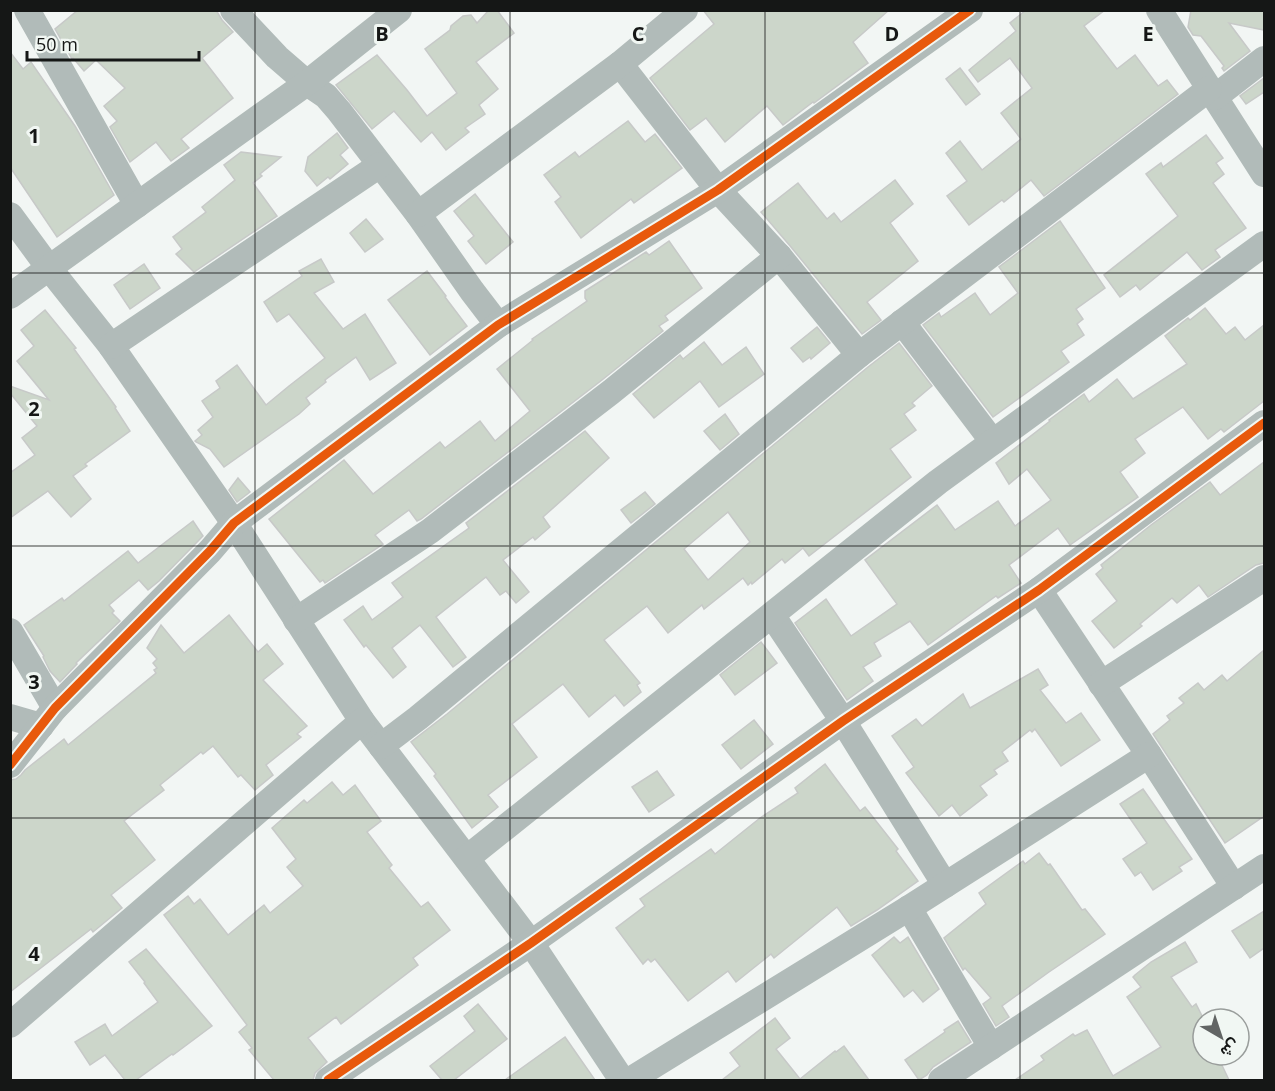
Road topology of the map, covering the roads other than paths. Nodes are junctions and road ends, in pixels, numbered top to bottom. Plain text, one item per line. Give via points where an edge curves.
1 (27, 10) edge
2 (233, 10) edge
3 (399, 10) edge
4 (685, 10) edge
5 (970, 10) edge
6 (1159, 10) edge
7 (1264, 59) edge
8 (620, 64) junction
9 (307, 83) junction
10 (1212, 93) junction
11 (380, 165) junction
12 (1264, 174) edge
13 (718, 190) junction
14 (137, 205) junction
15 (418, 214) junction
16 (10, 215) edge
17 (1264, 244) edge
18 (779, 256) junction
19 (48, 268) junction
20 (10, 296) edge
21 (902, 322) junction
22 (498, 325) junction
23 (111, 346) junction
24 (859, 355) junction
25 (1264, 423) edge
26 (993, 442) junction
27 (234, 523) junction
28 (1264, 578) edge
29 (1039, 590) junction
30 (772, 615) junction
31 (296, 620) junction
32 (10, 631) edge
33 (1101, 684) junction
34 (10, 717) edge
35 (48, 717) junction
36 (363, 721) junction
37 (843, 722) junction
38 (381, 746) junction
39 (1149, 755) junction
40 (10, 765) edge
41 (467, 858) junction
42 (1264, 867) edge
43 (945, 885) junction
44 (1234, 887) junction
45 (909, 909) junction
46 (531, 943) junction
47 (10, 1026) edge
48 (991, 1047) junction
49 (328, 1080) edge
50 (622, 1080) edge
51 (630, 1080) edge
52 (941, 1080) edge

1 - 14 street
2 - 9 street
3 - 9 street
4 - 8 street
5 - 13 street
6 - 10 street
7 - 10 street
8 - 13 street
8 - 15 street
9 - 11 street via 326,96
9 - 14 street
10 - 12 street
10 - 21 street
11 - 15 street
11 - 23 street
13 - 18 street
13 - 22 street
14 - 19 street
15 - 22 street
16 - 19 street
17 - 26 street
18 - 24 street
18 - 31 street via 430,531
19 - 20 street
19 - 23 street
21 - 24 street
21 - 26 street
22 - 27 street
23 - 27 street
24 - 38 street
25 - 29 street
26 - 30 street
27 - 31 street
27 - 35 street
28 - 33 street
29 - 33 street
29 - 37 street
30 - 37 street
30 - 41 street
31 - 36 street
32 - 35 street
33 - 39 street
34 - 35 street
35 - 40 street
36 - 38 street
36 - 47 street
37 - 43 street
37 - 46 street
38 - 41 street
39 - 43 street
39 - 44 street
41 - 46 street
42 - 44 street
43 - 45 street
44 - 48 street
45 - 48 street
45 - 51 street
46 - 49 street
46 - 50 street
48 - 52 street

